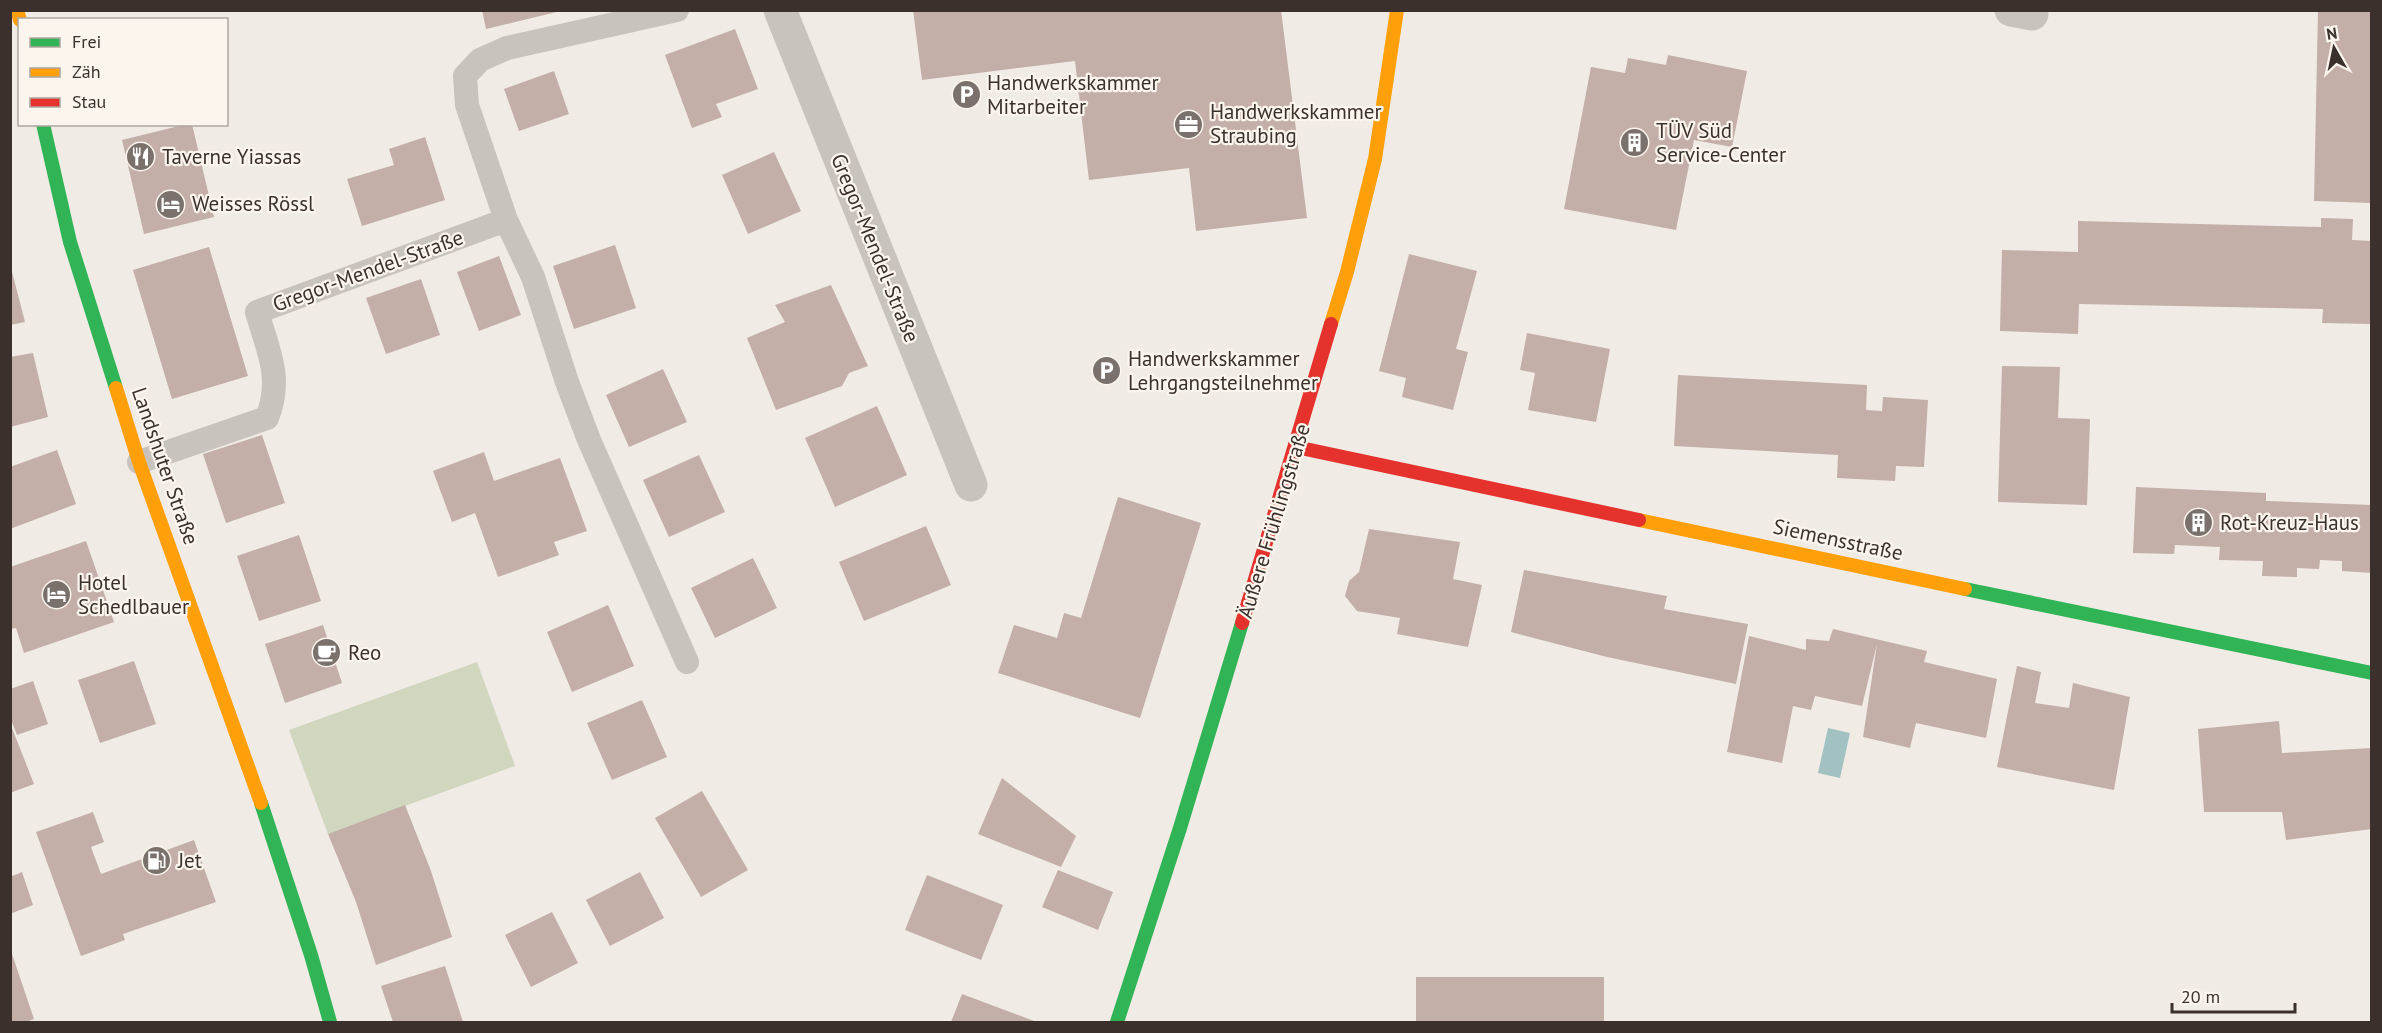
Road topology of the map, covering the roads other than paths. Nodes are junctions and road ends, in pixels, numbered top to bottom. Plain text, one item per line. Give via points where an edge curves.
1 (677, 10) edge
2 (780, 10) edge
3 (1397, 10) edge
4 (43, 126) edge
5 (506, 220) junction
6 (1296, 447) junction
7 (139, 462) junction
8 (970, 485) dead end
9 (687, 662) dead end
10 (2372, 673) edge
11 (330, 1023) edge
12 (1117, 1023) edge

1 - 5 lane via 507,48 480,60 465,76 467,105
2 - 8 street, Gregor-Mendel-Straße
3 - 6 street, Äußere Frühlingstraße via 1375,159
4 - 7 street, Landshuter Straße via 70,242
5 - 7 lane, Gregor-Mendel-Straße via 257,312 275,378 267,418
5 - 9 lane via 533,277 589,440
6 - 10 street, Siemensstraße
6 - 12 street, Äußere Frühlingstraße
7 - 11 street, Landshuter Straße via 244,755

